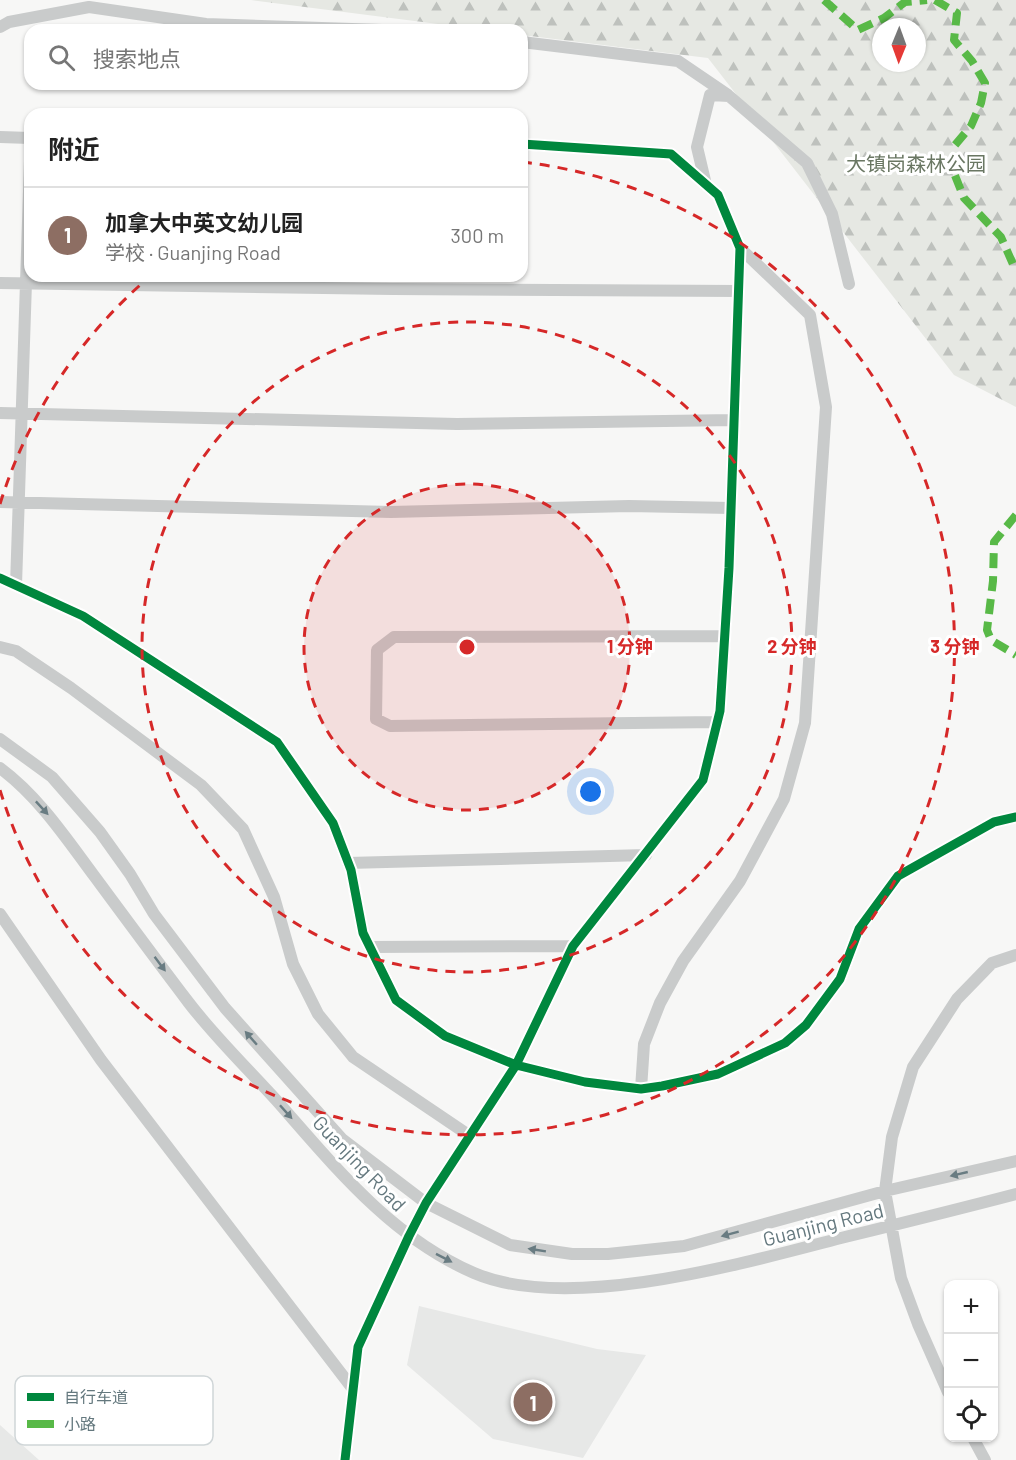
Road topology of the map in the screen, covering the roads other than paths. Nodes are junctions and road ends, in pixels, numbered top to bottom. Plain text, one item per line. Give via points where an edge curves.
1 (206, 24) edge
2 (0, 27) edge
3 (528, 43) edge
4 (729, 96) junction
5 (0, 137) edge
6 (24, 138) edge
7 (528, 144) edge
8 (706, 185) junction
9 (740, 248) junction
10 (0, 283) edge
11 (26, 284) junction
12 (849, 284) dead end
13 (738, 291) junction
14 (0, 413) edge
15 (21, 413) junction
16 (734, 420) junction
17 (0, 502) edge
18 (18, 502) junction
19 (731, 508) junction
20 (0, 578) edge
21 (15, 585) junction
22 (725, 636) junction
23 (0, 647) edge
24 (717, 722) junction
25 (0, 739) edge
26 (0, 768) edge
27 (1016, 817) edge
28 (646, 855) junction
29 (348, 863) junction
30 (0, 914) edge
31 (573, 946) junction
32 (370, 947) junction
33 (1016, 955) edge
34 (516, 1065) junction
35 (641, 1089) junction
36 (470, 1136) junction
37 (1016, 1161) edge
38 (885, 1191) junction
39 (1016, 1194) edge
40 (426, 1203) junction
41 (889, 1226) junction
42 (409, 1236) junction
43 (946, 1388) edge
44 (353, 1389) junction
45 (976, 1442) edge
46 (345, 1460) edge
47 (986, 1460) edge

1 - 2 street via 89,7
3 - 4 street via 678,61
4 - 8 street via 710,95 707,105 697,147
4 - 12 street via 807,163 832,214
5 - 6 street
7 - 8 street via 671,154
8 - 9 street via 718,195
9 - 13 street
9 - 35 street via 810,315 826,407 805,723 784,799 740,881 683,961 660,1003 644,1044
10 - 11 street
11 - 13 street
11 - 15 street
13 - 16 street
14 - 15 street
15 - 16 street via 458,424
15 - 18 street
16 - 19 street
17 - 18 street
18 - 19 street via 391,512 629,506
18 - 21 street
19 - 22 street
20 - 21 street
21 - 29 street via 82,616 277,742 333,823
22 - 24 street
22 - 24 street via 394,638 377,650 376,719 390,726
23 - 36 street via 16,651 71,688 201,784 243,829 274,897 293,964 318,1014 353,1057
24 - 28 street via 703,780
40 -> 25 street, Guanjing Road via 342,1139 294,1088 225,1008 154,914 100,832 52,777
26 -> 42 street, Guanjing Road via 62,829 192,1006 366,1201
27 - 35 street via 994,822 898,876 858,929 840,979 806,1025 785,1043 718,1074
28 - 29 street
28 - 31 street
29 - 32 street via 363,933
30 - 44 street via 101,1060
31 - 32 street
31 - 34 street
32 - 34 street via 396,1000 445,1036
33 - 38 street via 992,963 957,999 913,1067 892,1137
34 - 35 street via 585,1082
34 - 36 street
36 - 40 street
37 -> 38 street, Guanjing Road
38 -> 40 street, Guanjing Road via 684,1246 608,1254 572,1254 510,1245
38 - 41 street
39 - 41 street, Guanjing Road
40 - 42 street
42 -> 41 street, Guanjing Road via 476,1274 498,1281 517,1285 594,1286 663,1280 715,1270
41 - 43 street via 901,1278
42 - 44 street via 357,1347
44 - 46 street
45 - 47 street

